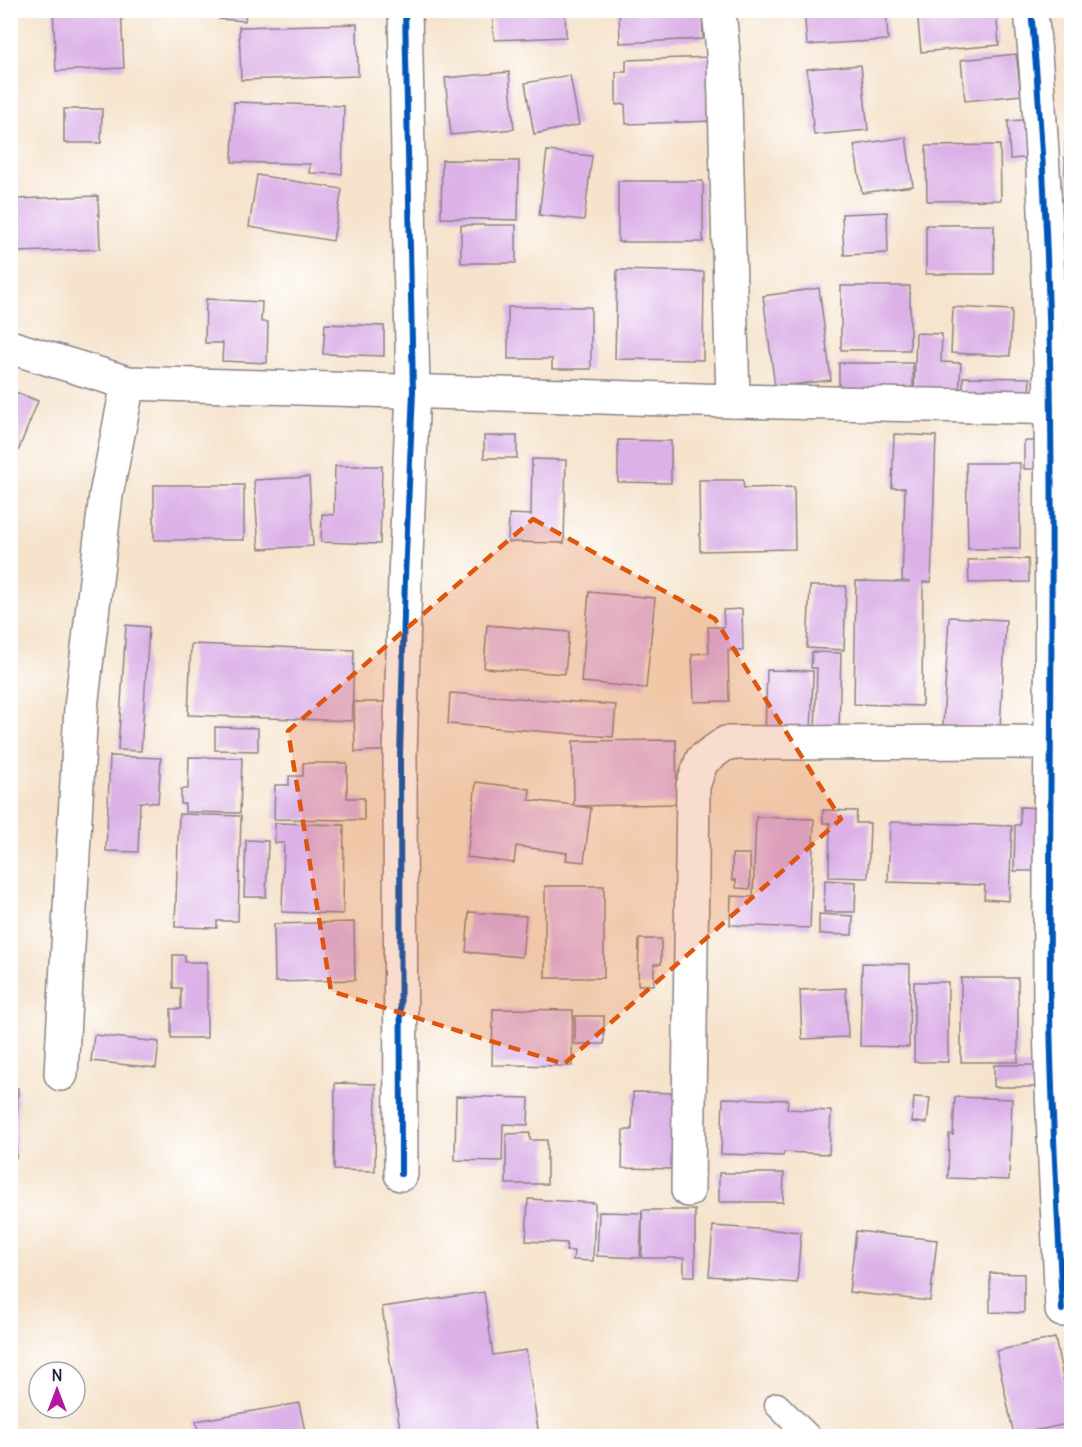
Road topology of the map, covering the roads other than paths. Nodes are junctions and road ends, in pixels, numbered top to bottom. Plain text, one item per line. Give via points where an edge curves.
1 (405, 10) edge
2 (719, 10) edge
3 (1031, 10) edge
4 (10, 347) edge
5 (128, 383) junction
6 (413, 391) junction
7 (733, 401) junction
8 (1062, 408) edge
9 (1051, 742) junction
10 (61, 1074) dead end
11 (401, 1174) dead end
12 (688, 1190) dead end
13 (1062, 1310) dead end
14 (777, 1405) dead end
15 (808, 1437) edge

1 - 6 street
2 - 7 street via 724,63
3 - 8 street
4 - 5 street
5 - 6 street
5 - 10 street via 106,495 81,708
6 - 7 street
6 - 11 street via 400,757
7 - 8 street
8 - 9 street
9 - 12 street via 726,743 702,760 693,786
9 - 13 street via 1050,1014
14 - 15 lane

